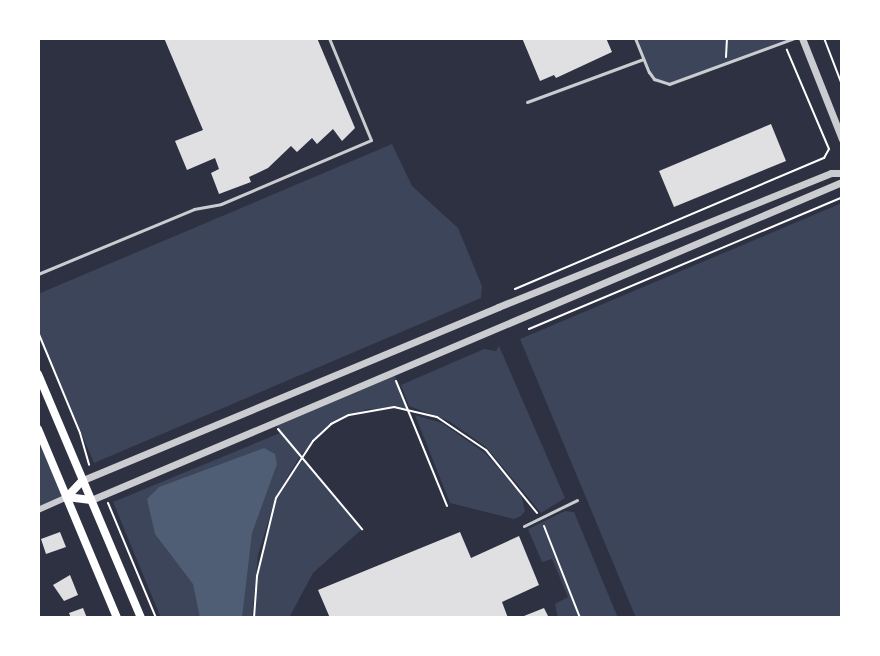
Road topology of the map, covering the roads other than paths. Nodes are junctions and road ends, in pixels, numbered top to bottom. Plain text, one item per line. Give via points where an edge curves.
1 (329, 38) edge
2 (635, 38) edge
3 (795, 38) edge
4 (802, 38) edge
5 (643, 59) junction
6 (527, 102) dead end
7 (842, 139) edge
8 (842, 173) edge
9 (842, 182) edge
10 (38, 274) edge
11 (38, 374) edge
12 (38, 429) edge
13 (83, 480) junction
14 (67, 497) junction
15 (91, 500) junction
16 (577, 500) dead end
17 (38, 510) edge
18 (524, 526) dead end
19 (117, 618) edge
20 (141, 618) edge

1 - 10 lane via 371,140
2 - 5 lane
3 - 5 lane via 669,84 654,79
4 - 7 street
5 - 6 lane
8 - 13 street via 498,307
9 - 15 street
11 - 13 main road
12 - 14 main road
13 - 14 main road
13 - 15 main road
14 - 15 main road
14 - 17 street
14 - 19 main road
15 - 20 main road
16 - 18 lane

